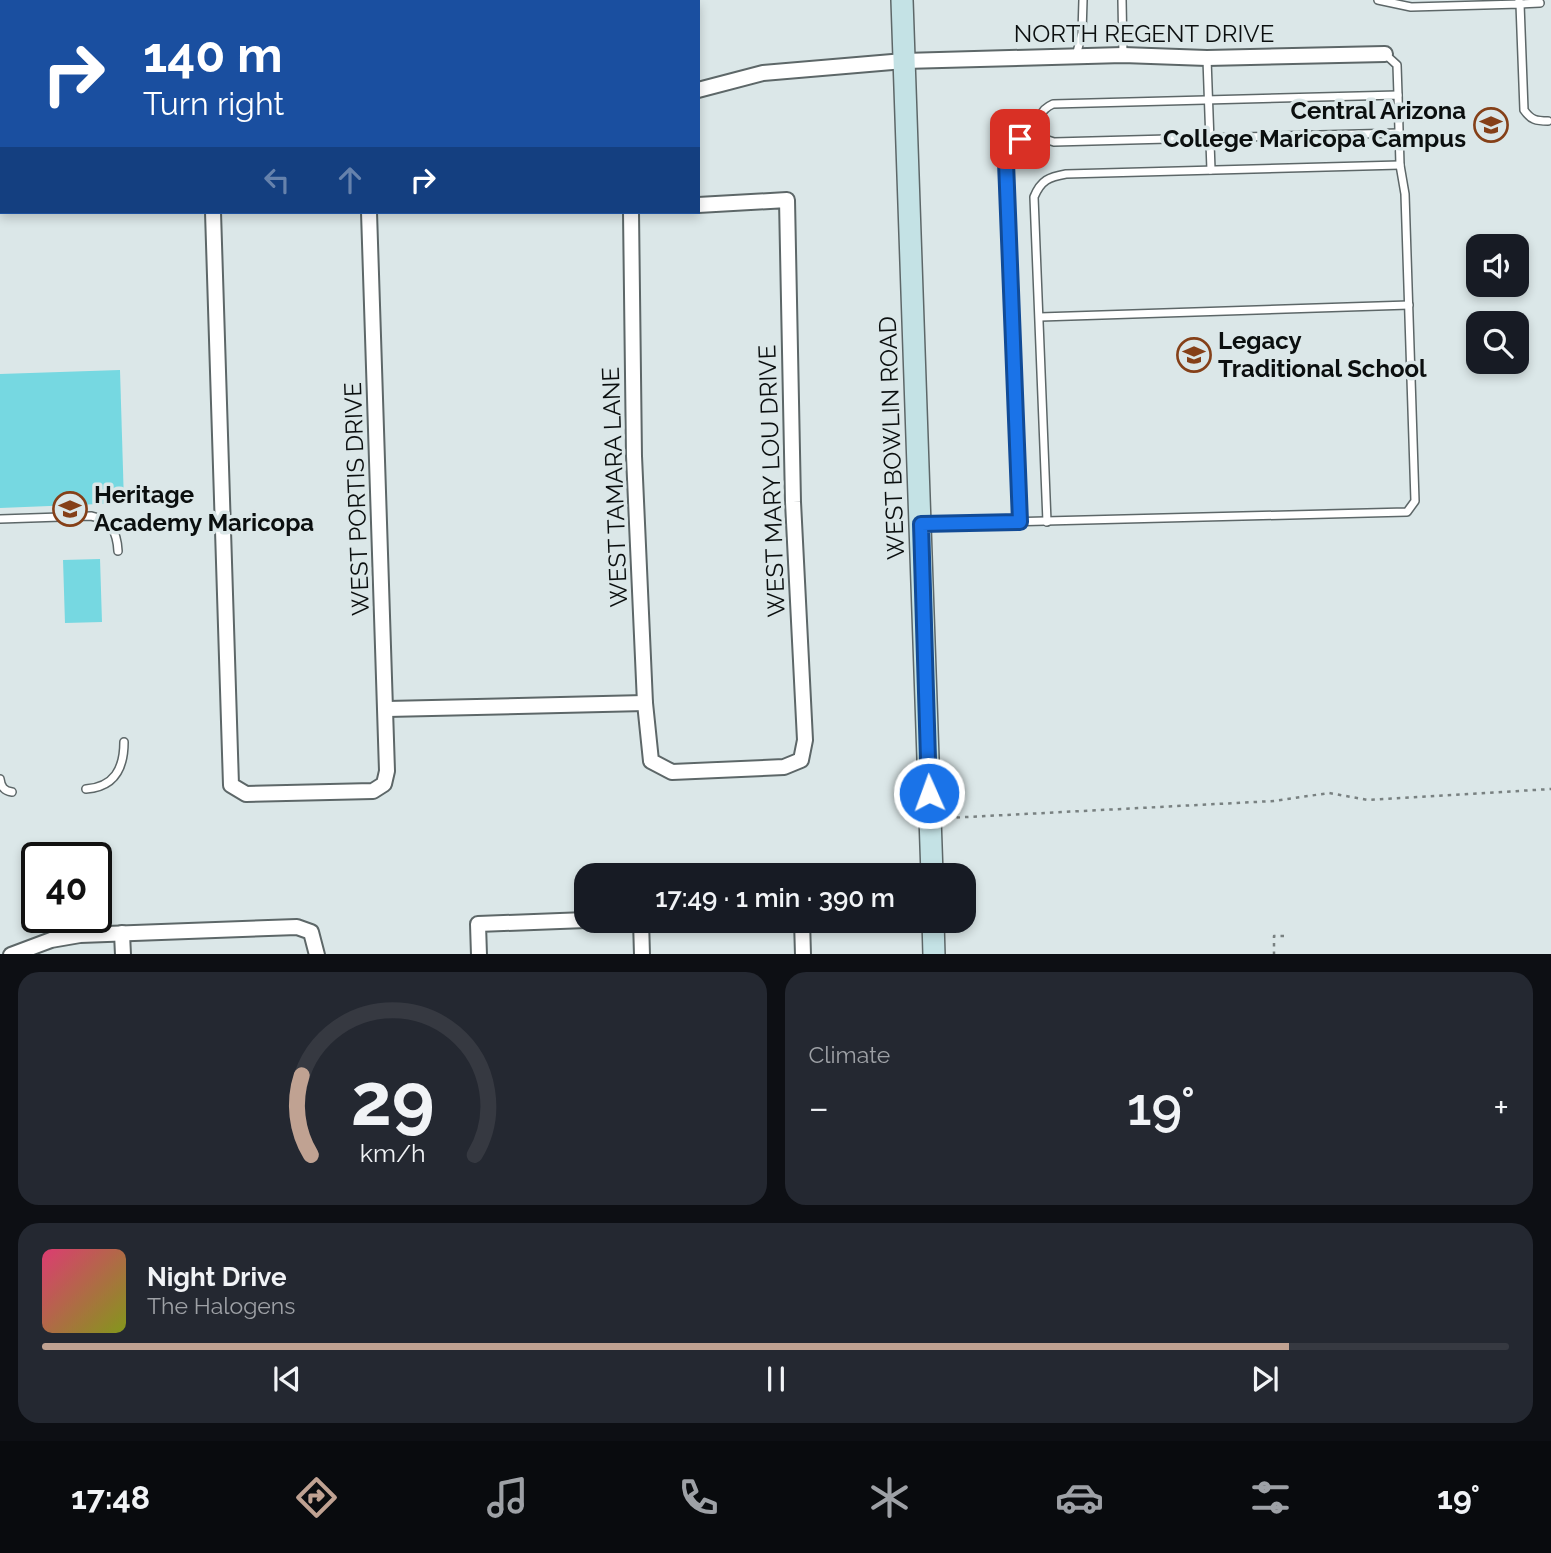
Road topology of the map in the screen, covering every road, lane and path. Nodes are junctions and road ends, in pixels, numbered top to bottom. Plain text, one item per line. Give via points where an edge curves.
1 (902, 0) edge
2 (1083, 0) edge
3 (1122, 0) edge
4 (1378, 0) edge
5 (1520, 2) edge
6 (1540, 3) dead end
7 (1385, 54) joint
8 (1123, 55) junction
9 (1076, 56) junction
10 (1207, 58) junction
11 (904, 61) junction
12 (700, 89) edge
13 (1398, 95) junction
14 (1208, 100) junction
15 (1548, 121) dead end
16 (1399, 133) junction
17 (1210, 136) junction
18 (1039, 137) junction
19 (1400, 165) junction
20 (1211, 170) junction
21 (700, 205) edge
22 (213, 214) edge
23 (369, 214) edge
24 (631, 214) edge
25 (1409, 305) junction
26 (1040, 317) junction
27 (0, 519) edge
28 (1020, 522) junction
29 (1047, 522) junction
30 (921, 524) junction
31 (118, 551) dead end
32 (645, 703) junction
33 (387, 709) junction
34 (124, 742) dead end
35 (651, 761) joint
36 (0, 779) edge
37 (86, 789) dead end
38 (1551, 789) edge
39 (12, 792) dead end
40 (930, 818) junction
41 (932, 863) edge
42 (574, 920) edge
43 (122, 933) junction
44 (641, 933) edge
45 (802, 933) edge
46 (933, 933) edge
47 (1283, 936) dead end
48 (11, 954) edge
49 (123, 954) edge
50 (317, 954) edge
51 (479, 954) edge
52 (642, 954) edge
53 (803, 954) edge
54 (934, 954) edge
55 (1274, 954) edge

1 - 11 street, WEST BOWLIN ROAD
2 - 9 lane
3 - 8 lane
4 - 5 lane via 1411,7
5 - 6 lane
5 - 15 lane via 1524,110 1529,118
7 - 10 street, NORTH REGENT DRIVE
7 - 13 lane via 1397,65
8 - 9 street, NORTH REGENT DRIVE
8 - 10 street, NORTH REGENT DRIVE
9 - 11 street, NORTH REGENT DRIVE
10 - 14 lane
11 - 12 street, NORTH REGENT DRIVE via 762,73
11 - 30 street, WEST BOWLIN ROAD
13 - 14 lane
13 - 16 lane
14 - 17 lane
14 - 18 lane via 1053,104 1043,108 1039,117
16 - 17 lane
16 - 19 lane
17 - 18 lane via 1054,142
17 - 20 lane
18 - 28 lane via 1020,139 1010,147 1006,162
19 - 20 lane
19 - 25 lane
20 - 26 lane via 1066,174 1040,183 1034,197
21 - 35 street, WEST MARY LOU DRIVE via 787,200 793,502 805,740 801,760 784,767 671,772
22 - 33 street, WEST PORTIS DRIVE via 231,785 246,794 373,791 384,784 387,771
23 - 33 street, WEST PORTIS DRIVE
24 - 32 street, WEST TAMARA LANE
25 - 26 lane
25 - 29 lane via 1415,501 1407,512
26 - 29 lane
27 - 31 lane via 100,518 114,531
28 - 29 lane
28 - 30 lane
30 - 40 street, WEST BOWLIN ROAD
32 - 33 street
32 - 35 street, WEST TAMARA LANE
34 - 37 lane via 118,774 104,786
36 - 39 lane via 6,791
38 - 40 path via 1368,800 1329,793 1274,801
40 - 41 street, WEST BOWLIN ROAD
42 - 51 street via 478,924
43 - 48 street via 60,938
43 - 49 street
43 - 50 street via 297,927 311,932
44 - 52 street
45 - 53 street
46 - 54 street
47 - 55 path via 1274,936

